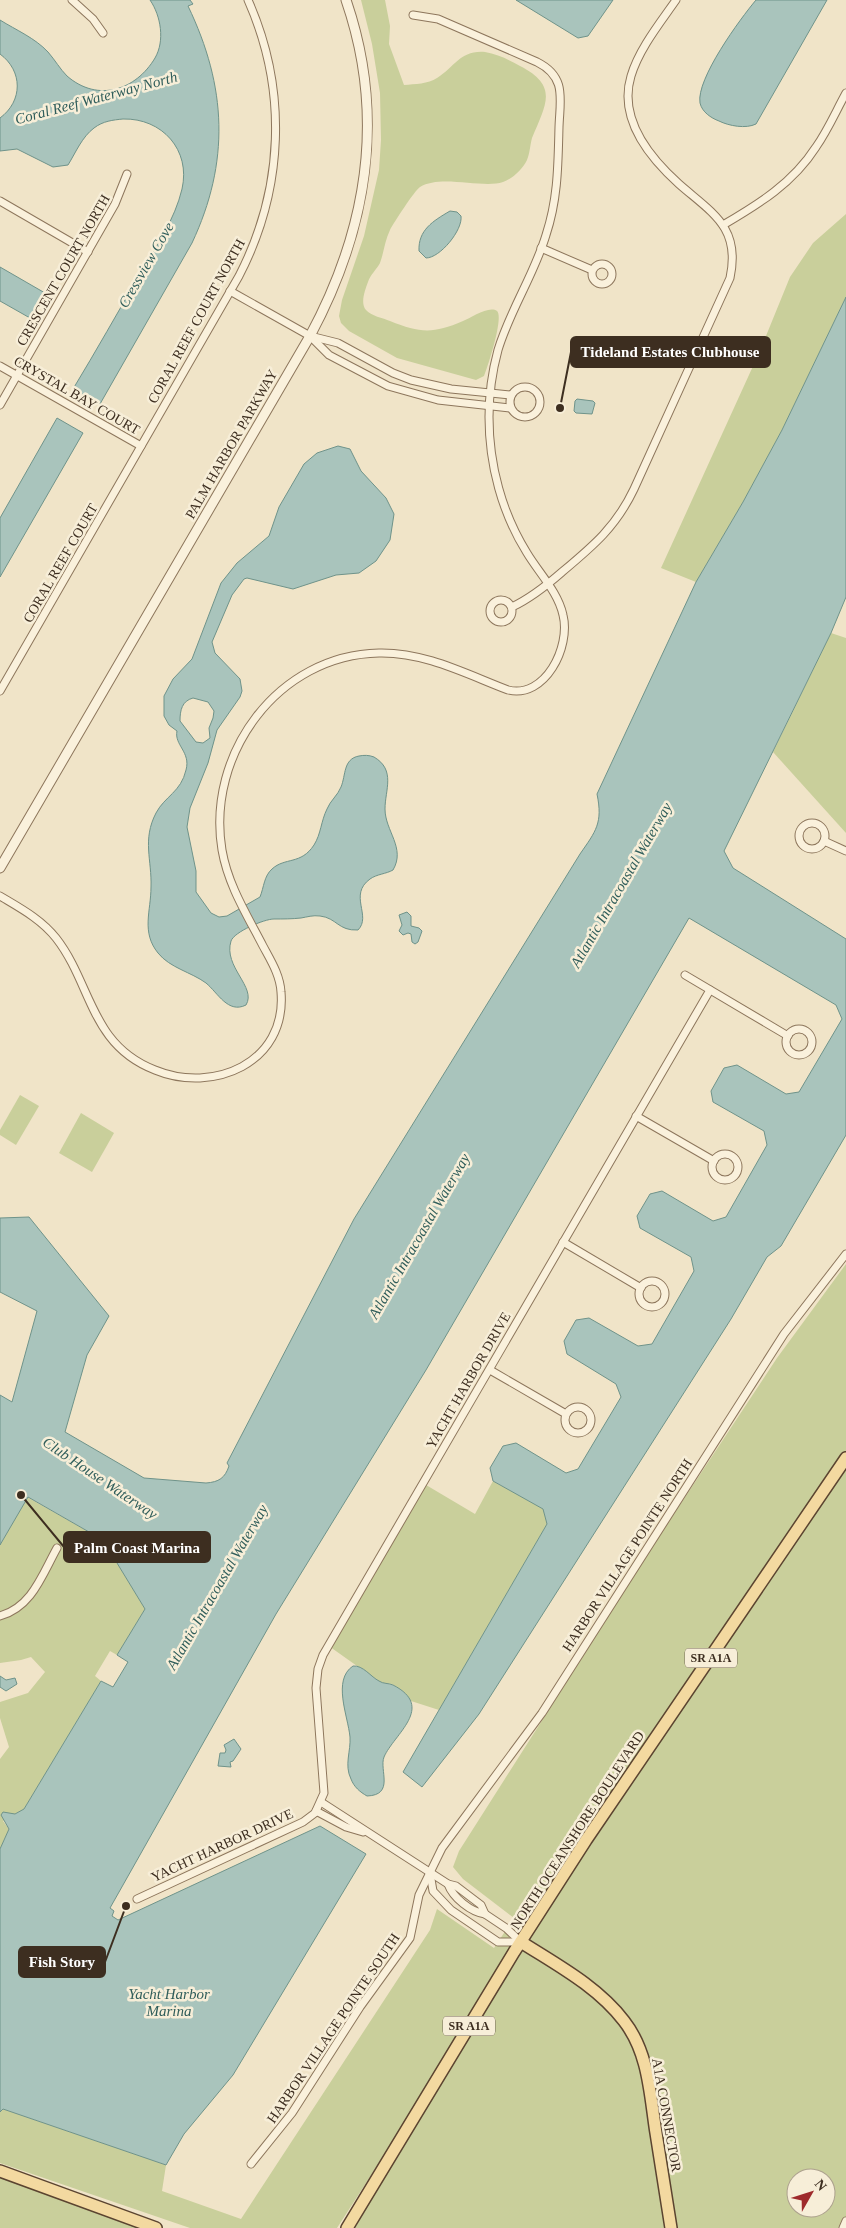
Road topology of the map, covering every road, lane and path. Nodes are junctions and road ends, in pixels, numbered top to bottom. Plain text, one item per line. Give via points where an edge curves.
1 (72, 0) edge
2 (248, 0) edge
3 (346, 0) edge
4 (676, 0) edge
5 (414, 15) dead end
6 (103, 33) dead end
7 (846, 93) edge
8 (127, 174) dead end
9 (0, 201) edge
10 (723, 225) junction
11 (541, 248) junction
12 (88, 252) junction
13 (592, 270) dead end
14 (230, 290) junction
15 (310, 336) junction
16 (362, 356) junction
17 (0, 366) edge
18 (355, 369) junction
19 (17, 376) junction
20 (490, 393) junction
21 (511, 395) junction
22 (0, 405) edge
23 (489, 406) junction
24 (510, 408) junction
25 (141, 446) junction
26 (548, 584) junction
27 (512, 607) dead end
28 (0, 691) edge
29 (824, 841) dead end
30 (846, 851) edge
31 (0, 868) edge
32 (0, 896) edge
33 (685, 975) dead end
34 (710, 990) junction
35 (788, 1036) dead end
36 (636, 1116) junction
37 (714, 1161) dead end
38 (563, 1242) junction
39 (846, 1254) edge
40 (641, 1288) dead end
41 (490, 1370) junction
42 (566, 1414) dead end
43 (846, 1458) edge
44 (57, 1548) dead end
45 (0, 1616) edge
46 (321, 1802) junction
47 (316, 1811) junction
48 (368, 1834) junction
49 (430, 1870) junction
50 (448, 1884) junction
51 (136, 1898) dead end
52 (459, 1899) junction
53 (451, 1910) junction
54 (478, 1913) junction
55 (486, 1914) junction
56 (470, 1924) junction
57 (521, 1942) junction
58 (251, 2164) dead end
59 (0, 2170) edge
60 (846, 2221) edge
61 (156, 2228) edge
62 (347, 2228) edge
63 (670, 2228) edge
64 (843, 2228) edge

1 - 6 street
2 - 14 street, CORAL REEF COURT NORTH via 264,42 272,79 276,114 275,153 260,226
3 - 15 street, PALM HARBOR PARKWAY via 359,44 366,91 368,136 364,181 346,256
4 - 10 street via 650,38 633,71 628,91 630,114 639,136 657,161
5 - 11 street via 447,23 537,62 552,71 557,79 560,95 558,185
7 - 10 street via 816,148 795,174 771,195
8 - 12 street, CRESCENT COURT NORTH via 116,204
9 - 12 street
10 - 26 street via 732,258 727,285 631,496 604,536
11 - 13 street
11 - 20 street via 502,340
12 - 19 street, CRESCENT COURT NORTH
14 - 15 street
14 - 25 street, CORAL REEF COURT NORTH
15 - 16 street via 338,343
15 - 18 street via 329,355
15 - 31 street, PALM HARBOR PARKWAY
16 - 18 street
16 - 20 street via 411,380
17 - 19 street, CRYSTAL BAY COURT
18 - 23 street via 388,386 424,397
19 - 22 street, CRESCENT COURT NORTH
19 - 25 street, CRYSTAL BAY COURT
20 - 21 street
20 - 23 street
21 - 24 street
21 - 24 street via 519,388 531,388 538,394 540,404 536,413 527,418 517,416
23 - 24 street
23 - 26 street via 493,462 503,503 519,540
25 - 28 street, CORAL REEF COURT
26 - 27 street
26 - 32 street via 563,613 564,638 549,672 530,689 508,690 422,658 377,653 322,666 298,678 280,690 250,725 231,759 222,790 221,844 235,893 276,971 281,991 279,1020 270,1040 257,1056 234,1071 209,1078 179,1078 142,1065 118,1047 96,1017 54,936 29,914
29 - 30 street
33 - 34 street
34 - 35 street
34 - 36 street, YACHT HARBOR DRIVE
36 - 37 street
36 - 38 street, YACHT HARBOR DRIVE
38 - 40 street
38 - 41 street, YACHT HARBOR DRIVE
39 - 49 street, HARBOR VILLAGE POINTE NORTH via 784,1334 542,1713 447,1840
41 - 42 street
41 - 46 street, YACHT HARBOR DRIVE via 321,1659 316,1688 324,1791
43 - 57 main road, NORTH OCEANSHORE BOULEVARD / SR A1A via 586,1840
44 - 45 street via 27,1601 16,1610
46 - 47 street, YACHT HARBOR DRIVE
46 - 48 street via 351,1819
47 - 48 street
47 - 51 street, YACHT HARBOR DRIVE via 303,1822
48 - 49 street
49 - 50 street
49 - 53 street via 433,1891
49 - 58 street, HARBOR VILLAGE POINTE SOUTH via 417,1900 410,1938 360,2007 292,2113
50 - 52 street via 450,1891
50 - 55 street via 456,1886 480,1904
52 - 53 street
52 - 54 street
53 - 56 street
54 - 55 street
54 - 56 street
55 - 57 street
56 - 57 street via 498,1942
57 - 62 main road, NORTH OCEANSHORE BOULEVARD / SR A1A
57 - 63 main road, A1A CONNECTOR via 584,1982 624,2021 636,2040 646,2067
59 - 61 main road
60 - 64 street

